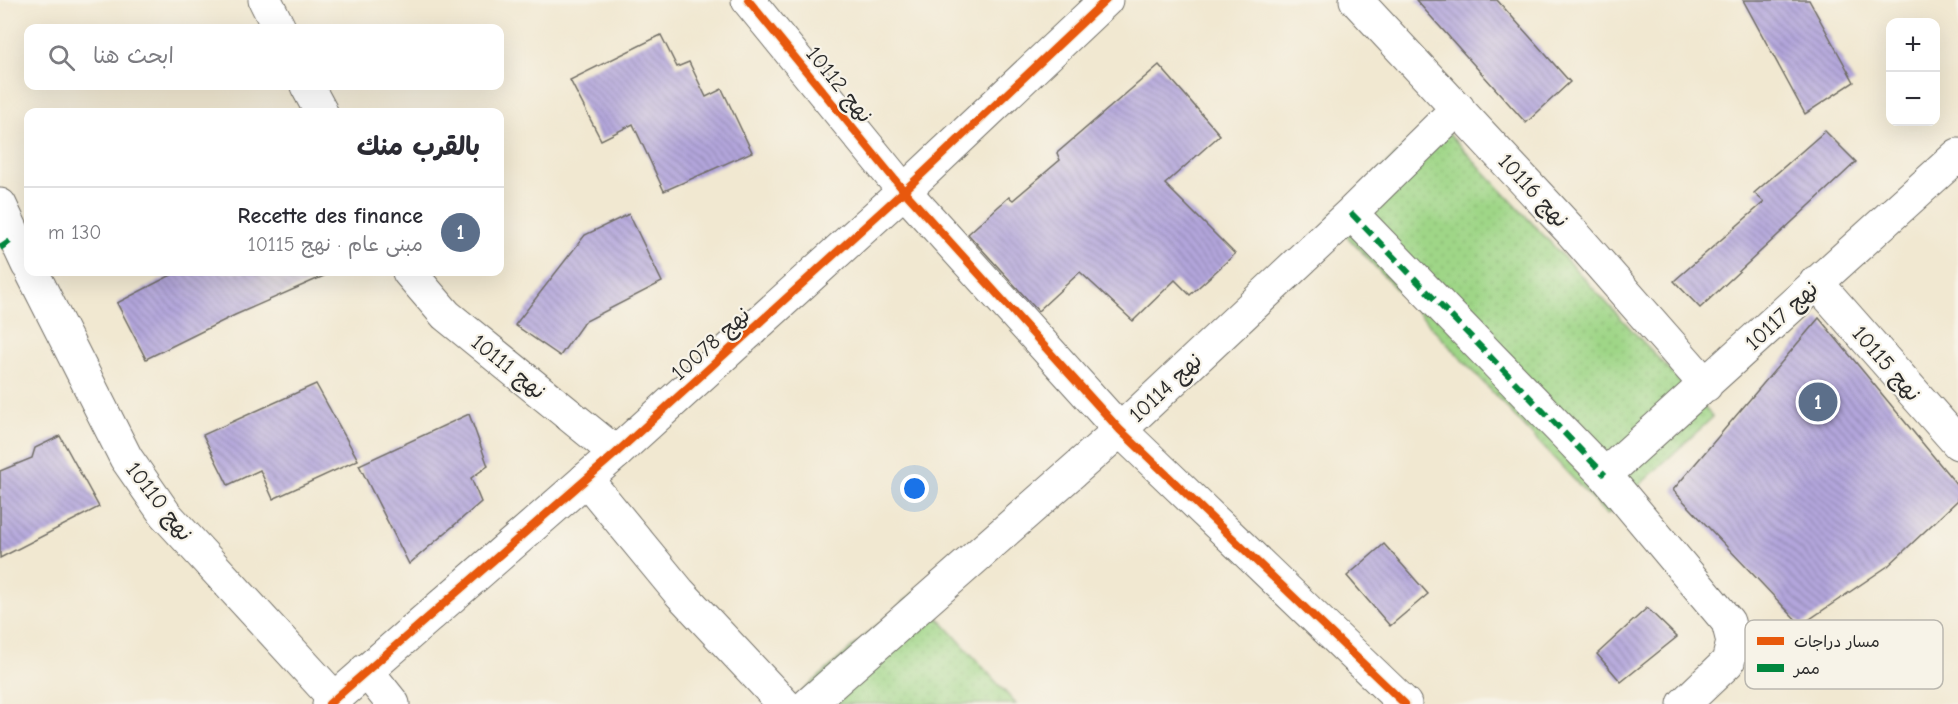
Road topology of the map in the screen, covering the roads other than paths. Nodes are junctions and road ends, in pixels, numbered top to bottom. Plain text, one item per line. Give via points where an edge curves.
1 (265, 0) edge
2 (749, 0) edge
3 (1106, 0) edge
4 (1356, 0) edge
5 (277, 24) edge
6 (310, 90) edge
7 (319, 108) edge
8 (1458, 108) junction
9 (1958, 155) edge
10 (904, 191) junction
11 (0, 205) edge
12 (1351, 213) junction
13 (15, 250) edge
14 (34, 276) edge
15 (412, 276) edge
16 (1816, 282) junction
17 (1706, 385) junction
18 (1120, 430) junction
19 (1958, 444) edge
20 (616, 453) junction
21 (1605, 475) junction
22 (586, 479) junction
23 (366, 670) junction
24 (332, 701) edge
25 (393, 704) edge
26 (784, 704) edge
27 (809, 704) edge
28 (1405, 704) edge
29 (1684, 704) edge

1 - 5 street
2 - 10 street, نهج 10112
3 - 10 street, نهج 10078
4 - 8 street, نهج 10116
6 - 7 street
8 - 12 street, نهج 10114
8 - 17 street, نهج 10116
9 - 16 street, نهج 10117
10 - 18 street, نهج 10112
10 - 20 street, نهج 10078
11 - 13 street
12 - 18 street, نهج 10114
12 - 21 street
14 - 24 street, نهج 10110 via 126,458 165,514
15 - 20 street, نهج 10111 via 446,315
16 - 17 street, نهج 10117
16 - 19 street, نهج 10115
17 - 21 street, نهج 10117
18 - 27 street, نهج 10114
18 - 28 street, نهج 10112
20 - 22 street, نهج 10078
21 - 29 street via 1728,622 1733,642 1728,662
22 - 23 street, نهج 10078
22 - 26 street via 679,592
23 - 24 street, نهج 10078
23 - 25 street

